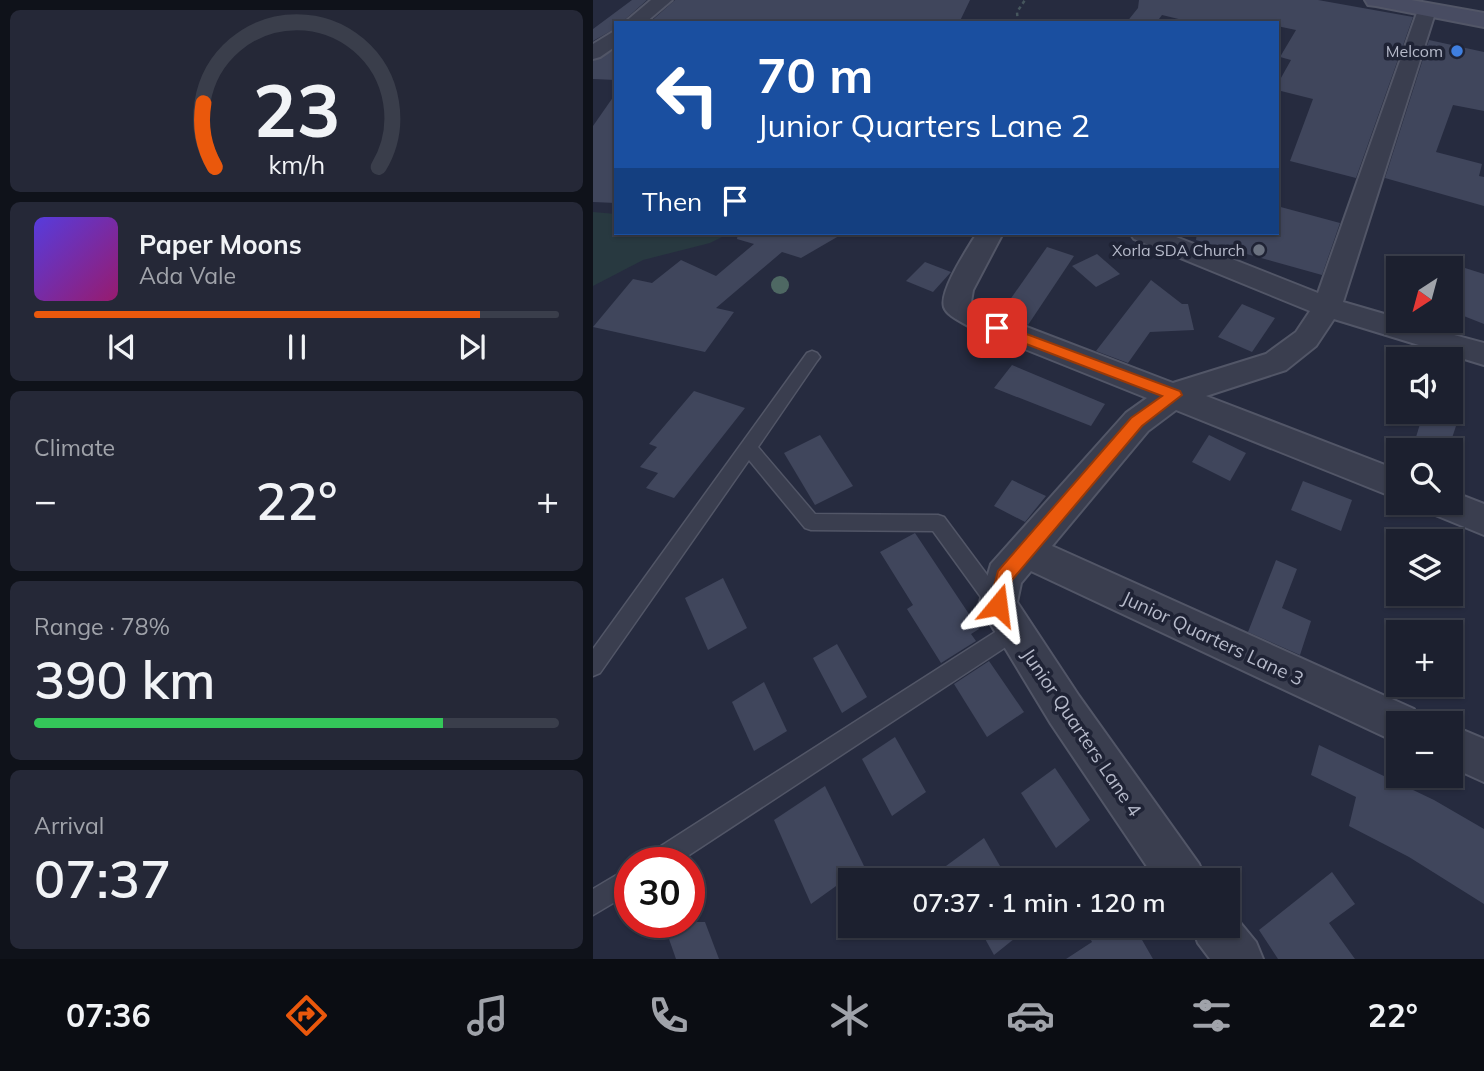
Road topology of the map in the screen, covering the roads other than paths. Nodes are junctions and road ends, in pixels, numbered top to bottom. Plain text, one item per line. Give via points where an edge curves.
1 (663, 0) edge
2 (1376, 0) edge
3 (1427, 10) junction
4 (1484, 20) edge
5 (636, 21) edge
6 (614, 37) edge
7 (593, 53) edge
8 (989, 235) edge
9 (1148, 235) edge
10 (1327, 307) junction
11 (1484, 354) edge
12 (812, 357) dead end
13 (1174, 395) junction
14 (748, 447) junction
15 (1386, 480) edge
16 (1463, 511) edge
17 (1484, 520) edge
18 (1027, 552) junction
19 (1006, 617) junction
20 (593, 666) edge
21 (1386, 717) edge
22 (1463, 751) edge
23 (1484, 761) edge
24 (678, 847) edge
25 (1175, 868) edge
26 (614, 889) edge
27 (593, 903) edge
28 (1224, 938) edge
29 (1239, 959) edge

1 - 5 street
2 - 3 main road
3 - 4 main road
3 - 10 street
6 - 7 street
8 - 13 street via 959,290 957,306 1015,335
9 - 10 street
10 - 11 street
10 - 13 street via 1306,339 1276,362
12 - 14 lane
13 - 15 street
13 - 18 street via 1137,422
14 - 19 lane via 811,522 938,523
14 - 20 lane
16 - 17 street
18 - 19 street via 1004,576
18 - 21 street, Junior Quarters Lane 3
19 - 24 lane
19 - 25 street, Junior Quarters Lane 4
22 - 23 street
26 - 27 lane
28 - 29 street

